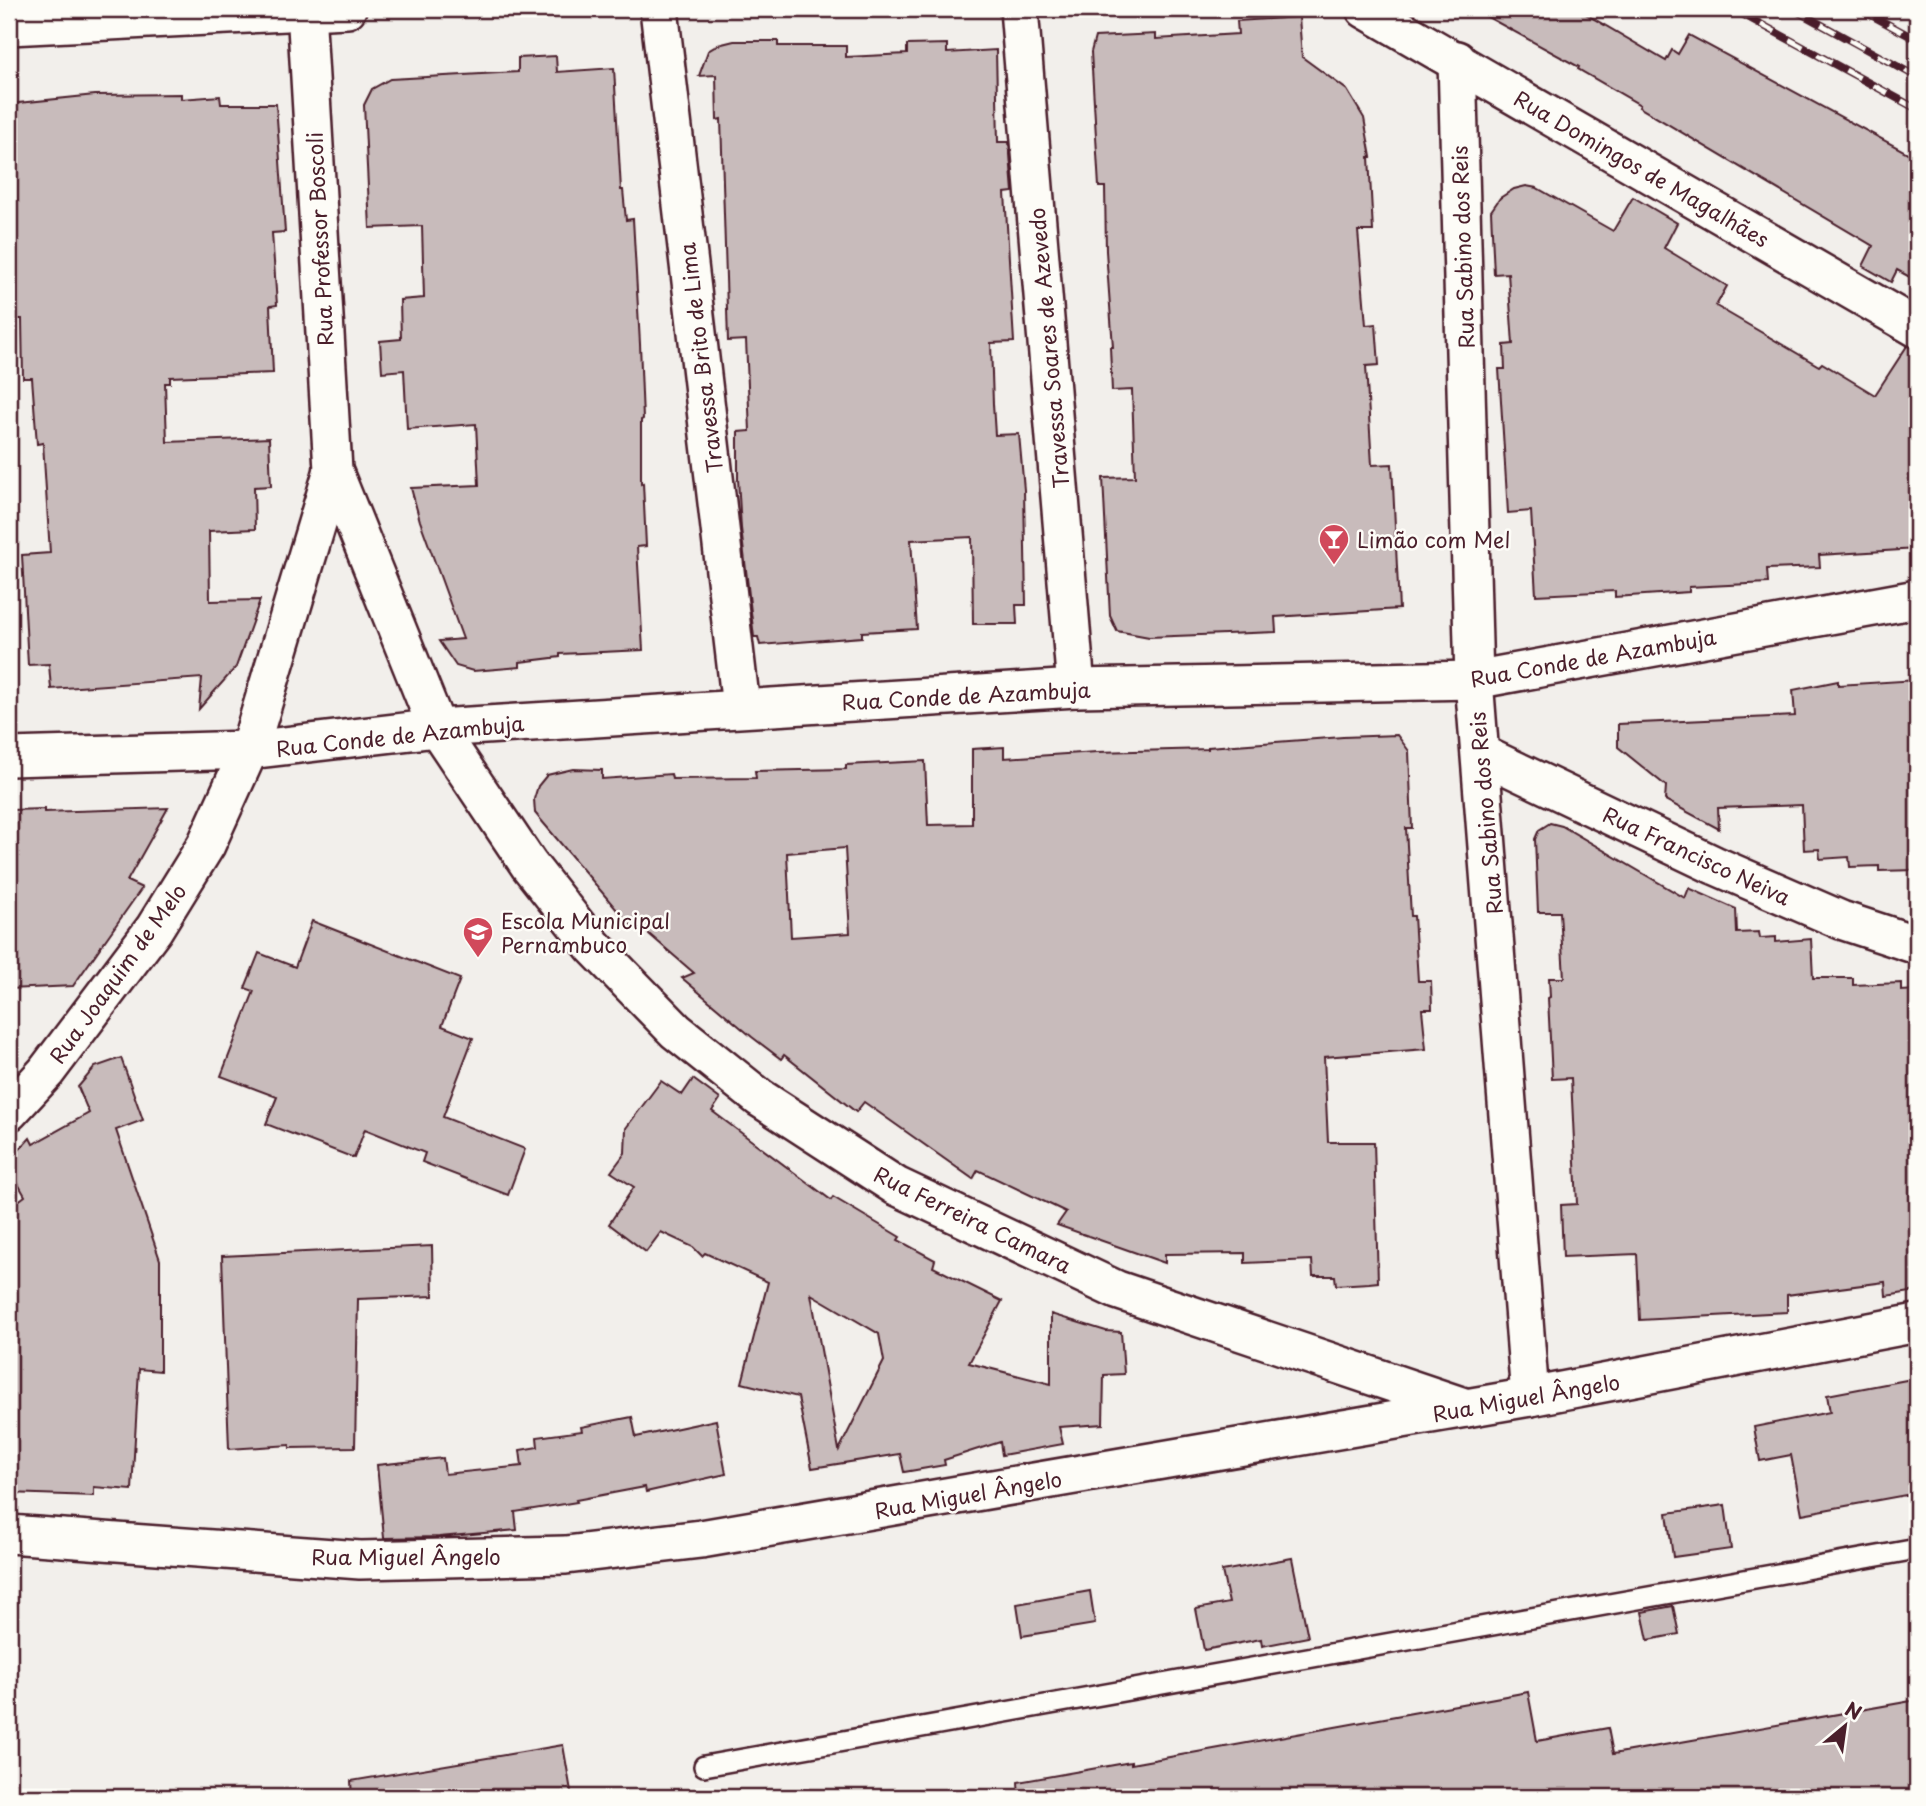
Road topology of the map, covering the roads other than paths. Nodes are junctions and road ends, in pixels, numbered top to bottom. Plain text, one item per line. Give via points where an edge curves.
1 (347, 9) edge
2 (659, 9) edge
3 (1019, 9) edge
4 (1365, 9) edge
5 (306, 10) edge
6 (9, 26) edge
7 (1457, 60) junction
8 (1917, 328) edge
9 (333, 470) junction
10 (1917, 599) edge
11 (1474, 680) junction
12 (1076, 688) junction
13 (741, 707) junction
14 (437, 728) junction
15 (249, 750) junction
16 (1481, 754) junction
17 (9, 757) edge
18 (1917, 945) edge
19 (9, 1112) edge
20 (1917, 1323) edge
21 (1530, 1397) junction
22 (1467, 1408) junction
23 (9, 1534) edge
24 (1917, 1549) edge
25 (704, 1766) dead end

1 - 5 street
2 - 13 street, Travessa Brito de Lima
3 - 12 street, Travessa Soares de Azevedo
4 - 7 street, Rua Domingos de Magalhães
5 - 6 street
5 - 9 street, Rua Professor Boscoli
7 - 8 street, Rua Domingos de Magalhães
7 - 11 street, Rua Sabino dos Reis
9 - 14 street, Rua Professor Boscoli
9 - 15 street, Rua Professor Boscoli
10 - 11 street, Rua Conde de Azambuja
11 - 12 street, Rua Conde de Azambuja
11 - 16 street, Rua Sabino dos Reis
12 - 13 street, Rua Conde de Azambuja
13 - 14 street, Rua Conde de Azambuja
14 - 15 street, Rua Conde de Azambuja
14 - 22 street, Rua Ferreira Camara via 529,865 593,946 676,1031 760,1098 896,1186 1117,1290
15 - 17 street, Rua Conde de Azambuja
15 - 19 street, Rua Joaquim de Melo via 206,845 155,929 46,1072
16 - 18 street, Rua Francisco Neiva via 1714,865 1842,920
16 - 21 street, Rua Sabino dos Reis
20 - 21 street, Rua Miguel Ângelo
21 - 22 street, Rua Miguel Ângelo
22 - 23 street, Rua Miguel Ângelo via 701,1539 566,1555 360,1560
24 - 25 lane

